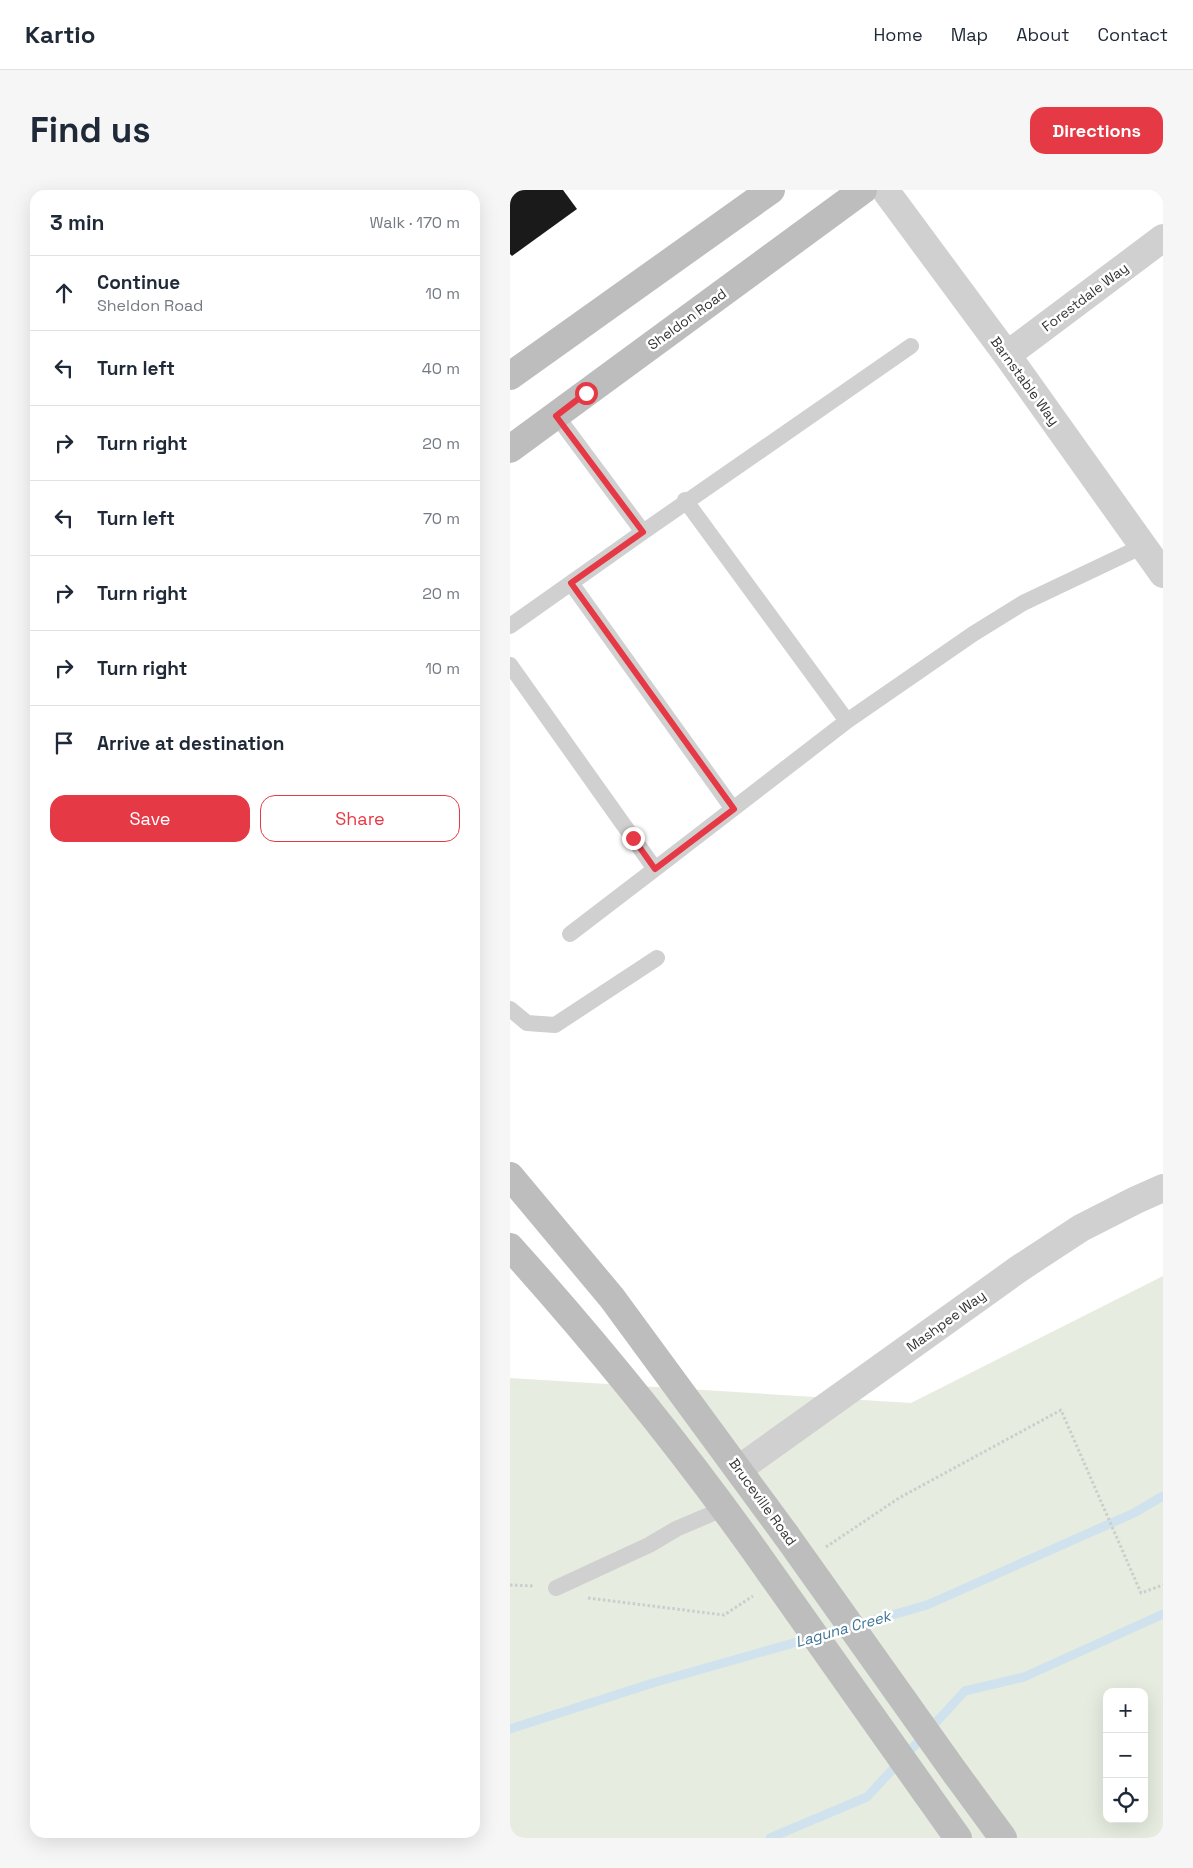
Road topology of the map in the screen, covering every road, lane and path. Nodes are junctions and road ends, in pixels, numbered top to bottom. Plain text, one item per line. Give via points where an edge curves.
1 (771, 190) edge
2 (863, 190) edge
3 (885, 190) edge
4 (1163, 238) edge
5 (911, 346) dead end
6 (1007, 356) junction
7 (510, 376) edge
8 (556, 416) junction
9 (510, 449) edge
10 (686, 500) junction
11 (643, 532) junction
12 (1143, 546) junction
13 (1163, 574) edge
14 (571, 583) junction
15 (510, 626) edge
16 (510, 665) edge
17 (847, 721) junction
18 (734, 809) junction
19 (655, 869) junction
20 (570, 934) dead end
21 (657, 958) dead end
22 (510, 1009) edge
23 (510, 1176) edge
24 (1163, 1188) edge
25 (510, 1247) edge
26 (962, 1463) dead end
27 (739, 1469) junction
28 (725, 1508) junction
29 (1163, 1585) edge
30 (556, 1588) dead end
31 (958, 1838) edge
32 (1003, 1838) edge

1 - 7 main road
2 - 8 main road, Sheldon Road
3 - 6 street, Barnstable Way
4 - 6 street, Forestdale Way
5 - 10 lane
6 - 12 street, Barnstable Way
8 - 9 main road, Sheldon Road
8 - 11 lane
10 - 11 lane
10 - 17 lane
11 - 14 lane
12 - 13 street, Barnstable Way
12 - 17 lane via 1023,603
14 - 15 lane
14 - 18 lane
16 - 19 lane
17 - 18 lane
18 - 19 lane
19 - 20 lane
21 - 22 lane via 555,1025 527,1023
23 - 27 main road, Bruceville Road via 612,1298
24 - 27 street, Mashpee Way via 1073,1233 1020,1268
25 - 28 main road via 618,1373
26 - 29 path via 1061,1410 1141,1593
27 - 32 main road, Bruceville Road, bridge
28 - 30 lane
28 - 31 main road, bridge

